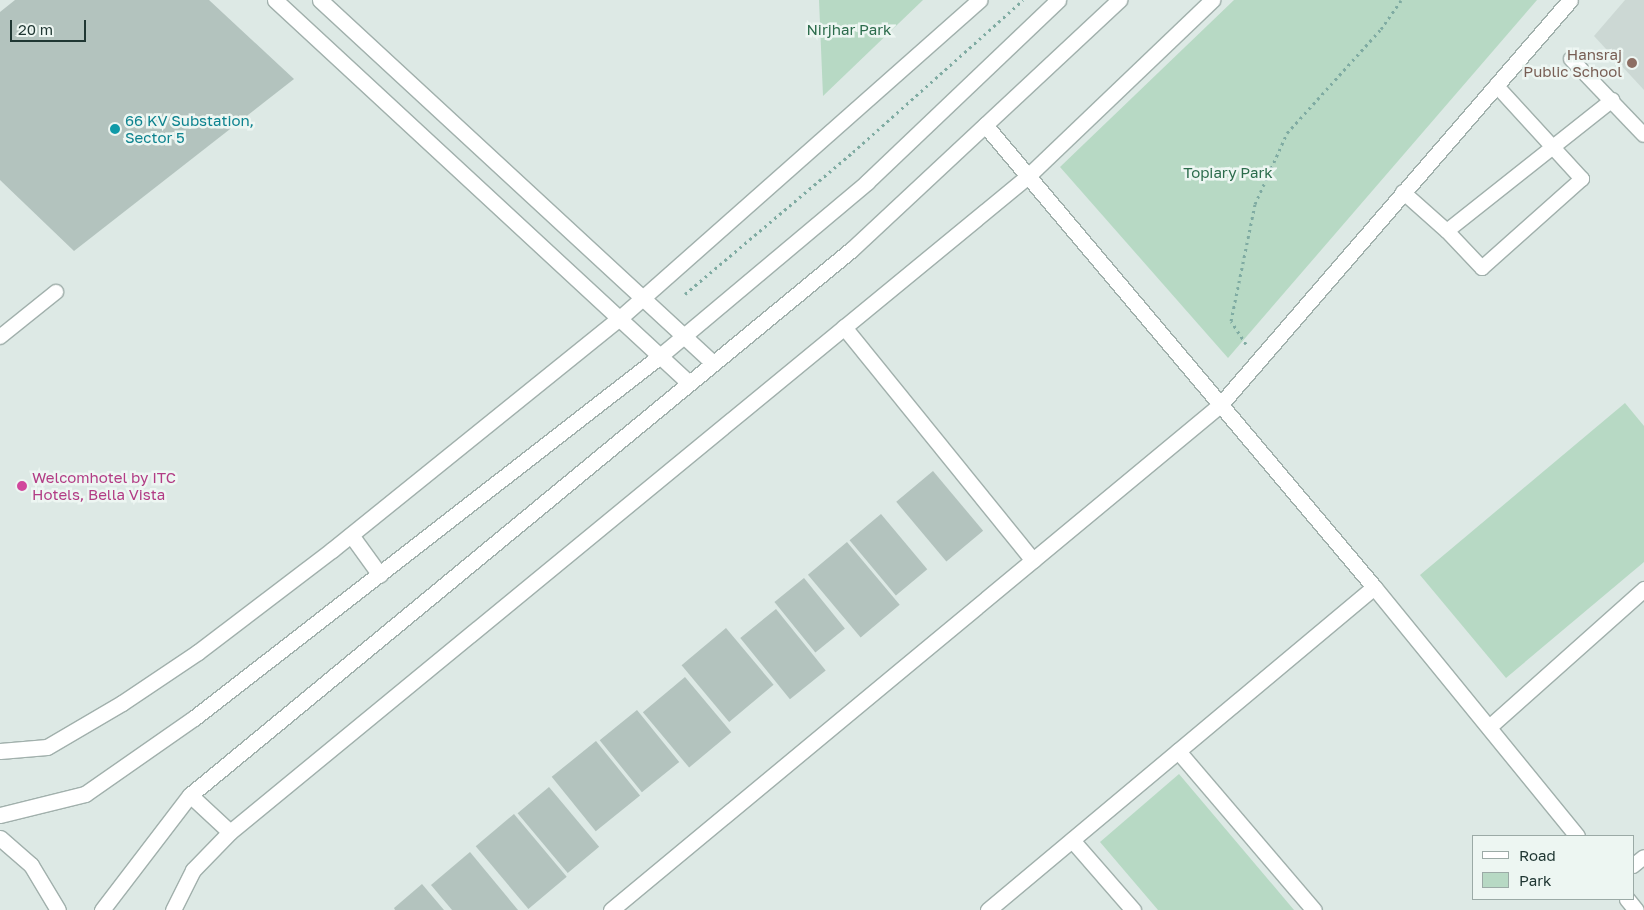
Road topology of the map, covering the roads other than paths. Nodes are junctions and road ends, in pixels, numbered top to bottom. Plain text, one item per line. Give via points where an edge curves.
1 (275, 0) edge
2 (320, 0) edge
3 (980, 0) edge
4 (1058, 0) edge
5 (1119, 0) edge
6 (1212, 0) edge
7 (1570, 0) edge
8 (1571, 58) dead end
9 (1496, 85) junction
10 (1612, 100) junction
11 (985, 126) junction
12 (1644, 135) edge
13 (1553, 146) junction
14 (1028, 176) junction
15 (1403, 192) junction
16 (1447, 231) junction
17 (56, 292) dead end
18 (643, 299) junction
19 (620, 318) junction
20 (844, 327) junction
21 (683, 336) junction
22 (0, 337) edge
23 (660, 356) junction
24 (713, 363) junction
25 (690, 383) junction
26 (1220, 405) junction
27 (351, 534) junction
28 (1033, 560) junction
29 (380, 575) junction
30 (1374, 587) junction
31 (1644, 589) edge
32 (1489, 727) junction
33 (0, 751) edge
34 (1178, 751) junction
35 (190, 795) junction
36 (0, 815) edge
37 (230, 832) junction
38 (1576, 835) edge
39 (0, 838) edge
40 (1072, 840) junction
41 (1644, 857) edge
42 (1634, 865) edge
43 (1628, 900) edge
44 (58, 910) edge
45 (102, 910) edge
46 (173, 910) edge
47 (611, 910) edge
48 (988, 910) edge
49 (1133, 910) edge
50 (1314, 910) edge
51 (1636, 910) edge

1 - 19 street
2 - 18 street
3 - 18 street
4 - 21 street via 867,182
5 - 11 street
6 - 14 street
7 - 9 street
8 - 10 lane
9 - 13 lane
9 - 15 street
10 - 12 lane
10 - 13 lane
11 - 14 street
11 - 24 street via 851,250
13 - 16 lane
13 - 16 lane via 1582,179 1482,268
14 - 20 street
14 - 26 street
15 - 16 lane
15 - 26 street
17 - 22 lane
18 - 19 street
18 - 21 street
19 - 23 street
19 - 27 street
20 - 28 street
20 - 37 street
21 - 23 street
21 - 24 street
23 - 25 street
23 - 29 street
24 - 25 street
25 - 35 street
26 - 28 street
26 - 30 street
27 - 29 street
27 - 33 street via 198,652 122,702 47,747
28 - 47 street
29 - 36 street via 194,718 84,794
30 - 32 street
30 - 34 street
31 - 32 street
32 - 38 street
34 - 40 street
34 - 50 street
35 - 37 street
35 - 45 street
37 - 46 street via 193,870
39 - 44 street via 31,865
40 - 48 street
40 - 49 street
41 - 42 lane
43 - 51 street

